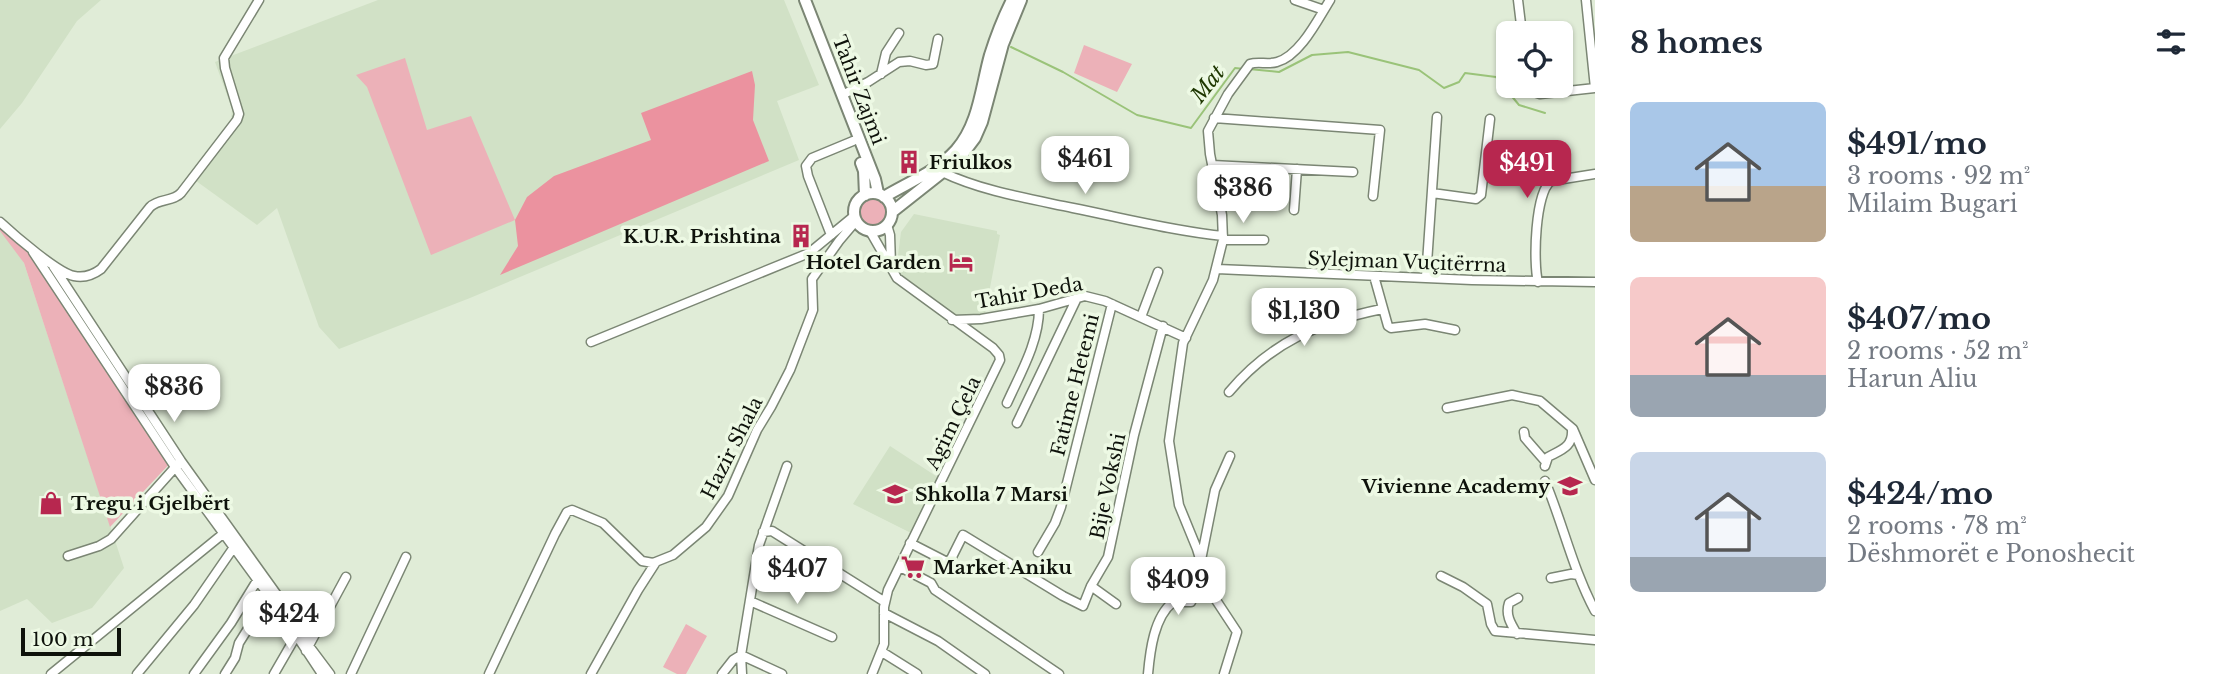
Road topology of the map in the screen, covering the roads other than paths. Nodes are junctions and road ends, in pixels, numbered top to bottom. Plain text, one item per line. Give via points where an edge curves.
1 (259, 0) edge
2 (799, 0) edge
3 (805, 0) edge
4 (1012, 0) edge
5 (1021, 0) edge
6 (1295, 0) edge
7 (1330, 0) edge
8 (1518, 0) edge
9 (1586, 0) edge
10 (1324, 10) junction
11 (1521, 21) edge
12 (899, 33) dead end
13 (938, 39) dead end
14 (880, 75) junction
15 (1573, 91) edge
16 (842, 95) junction
17 (1437, 117) dead end
18 (1214, 118) junction
19 (1490, 119) dead end
20 (853, 141) junction
21 (1212, 165) junction
22 (1297, 169) junction
23 (1353, 172) dead end
24 (942, 173) junction
25 (1595, 174) edge
26 (1432, 193) junction
27 (864, 195) junction
28 (881, 195) junction
29 (1373, 196) dead end
30 (1294, 210) dead end
31 (892, 212) junction
32 (855, 219) junction
33 (0, 222) edge
34 (887, 225) junction
35 (870, 231) junction
36 (831, 235) junction
37 (1223, 238) junction
38 (1264, 240) dead end
39 (29, 247) junction
40 (51, 262) junction
41 (891, 267) junction
42 (1217, 269) junction
43 (1158, 272) dead end
44 (1374, 276) junction
45 (1426, 278) junction
46 (1538, 282) junction
47 (1595, 282) edge
48 (1076, 300) junction
49 (1112, 304) junction
50 (1039, 309) junction
51 (1382, 309) junction
52 (1141, 317) junction
53 (952, 320) junction
54 (1163, 326) junction
55 (1455, 330) dead end
56 (1186, 338) junction
57 (591, 342) dead end
58 (1229, 392) dead end
59 (1007, 403) dead end
60 (1447, 408) dead end
61 (1017, 423) dead end
62 (1571, 427) junction
63 (1524, 432) dead end
64 (1230, 456) dead end
65 (178, 464) junction
66 (787, 466) dead end
67 (1595, 480) edge
68 (1545, 481) dead end
69 (763, 532) junction
70 (224, 533) junction
71 (911, 543) junction
72 (234, 547) junction
73 (1038, 552) dead end
74 (68, 556) dead end
75 (407, 557) dead end
76 (1201, 560) junction
77 (656, 562) junction
78 (900, 566) junction
79 (1204, 574) junction
80 (1578, 575) junction
81 (1441, 576) dead end
82 (346, 577) dead end
83 (1551, 578) dead end
84 (258, 579) junction
85 (1091, 586) junction
86 (269, 595) junction
87 (1518, 598) dead end
88 (750, 601) junction
89 (278, 602) junction
90 (885, 602) junction
91 (1116, 604) dead end
92 (285, 610) junction
93 (1595, 611) edge
94 (884, 613) junction
95 (1517, 634) junction
96 (296, 636) junction
97 (832, 637) dead end
98 (1595, 640) edge
99 (308, 648) junction
100 (882, 652) junction
101 (741, 655) junction
102 (326, 673) edge
103 (51, 674) edge
104 (137, 674) edge
105 (194, 674) edge
106 (225, 674) edge
107 (274, 674) edge
108 (351, 674) edge
109 (489, 674) edge
110 (591, 674) edge
111 (722, 674) edge
112 (742, 674) edge
113 (782, 674) edge
114 (872, 674) edge
115 (917, 674) edge
116 (985, 674) edge
117 (1059, 674) edge
118 (1148, 674) edge
119 (1224, 674) edge

1 - 40 street via 225,58 237,120 181,193 150,207 95,273 74,276
2 - 20 street, Tahir Zajmi
3 - 16 street, Tahir Zajmi
4 - 28 street via 990,54 968,134 936,167
5 - 24 street via 1000,52 978,131 970,146
6 - 10 street
7 - 10 street
8 - 11 street
9 - 15 street via 1595,88
10 - 18 street via 1284,59 1254,62 1246,69
12 - 14 street
13 - 14 street via 933,64 904,61
14 - 16 street
16 - 28 street, Tahir Zajmi
17 - 26 street
18 - 21 street via 1208,131
18 - 29 street via 1380,130
19 - 26 street via 1482,195 1476,199
20 - 27 street, Tahir Zajmi via 864,171
20 - 36 street via 812,158 806,166
21 - 22 street
21 - 37 street
22 - 23 street
22 - 30 street
24 - 31 street
24 - 37 street via 1043,202
25 - 46 street via 1551,181 1546,186 1535,253
26 - 45 street
27 - 28 street
27 - 32 street via 855,204
28 - 31 street
31 - 34 street
32 - 35 street
32 - 36 street
32 - 77 street, Hazir Shala via 812,279 813,310 790,370 728,496 706,527 673,555
33 - 39 street
34 - 35 street
34 - 41 street
35 - 41 street, Agim Çela
36 - 57 street via 808,253
37 - 38 street
37 - 42 street
39 - 40 street
39 - 65 street
40 - 65 street
41 - 53 street, Agim Çela via 897,278
42 - 44 street, Sylejman Vuçitërrna
42 - 56 street
43 - 52 street
44 - 45 street, Sylejman Vuçitërrna
44 - 51 street
45 - 46 street, Sylejman Vuçitërrna
46 - 47 street, Sylejman Vuçitërrna
48 - 49 street, Tahir Deda via 1085,296
48 - 50 street, Tahir Deda
48 - 61 street
49 - 52 street, Tahir Deda
49 - 73 street, Fatime Hetemi via 1061,507
50 - 53 street, Tahir Deda
50 - 59 street via 1037,329
51 - 55 street via 1391,328 1425,324
51 - 58 street via 1299,334 1255,364
52 - 54 street, Tahir Deda
53 - 71 street, Agim Çela via 993,348 1000,360
54 - 56 street, Tahir Deda
54 - 85 street, Bije Vokshi via 1108,557
56 - 76 street via 1170,448 1179,505
60 - 62 street via 1512,395 1531,397
62 - 63 street via 1570,443 1545,464
62 - 67 street
64 - 76 street via 1215,490
65 - 70 street
65 - 74 street via 111,539
65 - 89 street
66 - 69 street
68 - 80 street
69 - 88 street
69 - 90 street via 772,531
70 - 72 street
70 - 103 street
71 - 78 street, Agim Çela
71 - 85 street, Bije Vokshi via 950,561 963,535 1083,606
72 - 84 street
72 - 104 street
75 - 108 street
76 - 79 street
77 - 109 street via 642,561 603,523 569,510
77 - 110 street
78 - 90 street, Agim Çela
78 - 117 street
79 - 118 street via 1191,602 1175,601 1162,614
79 - 119 street via 1214,600 1237,632
80 - 83 street
80 - 93 street
81 - 95 street via 1487,604 1495,631
82 - 99 street
84 - 86 street
84 - 105 street
85 - 91 street
86 - 89 street
86 - 106 street
87 - 95 street via 1509,603 1507,615
88 - 97 street
88 - 101 street
89 - 92 street via 278,611
90 - 94 street, Agim Çela
92 - 96 street
92 - 99 street
94 - 100 street, Agim Çela
94 - 116 street via 938,641
95 - 98 street
96 - 99 street
96 - 107 street
99 - 102 street
100 - 114 street, Agim Çela
100 - 115 street
101 - 111 street
101 - 112 street
101 - 113 street

